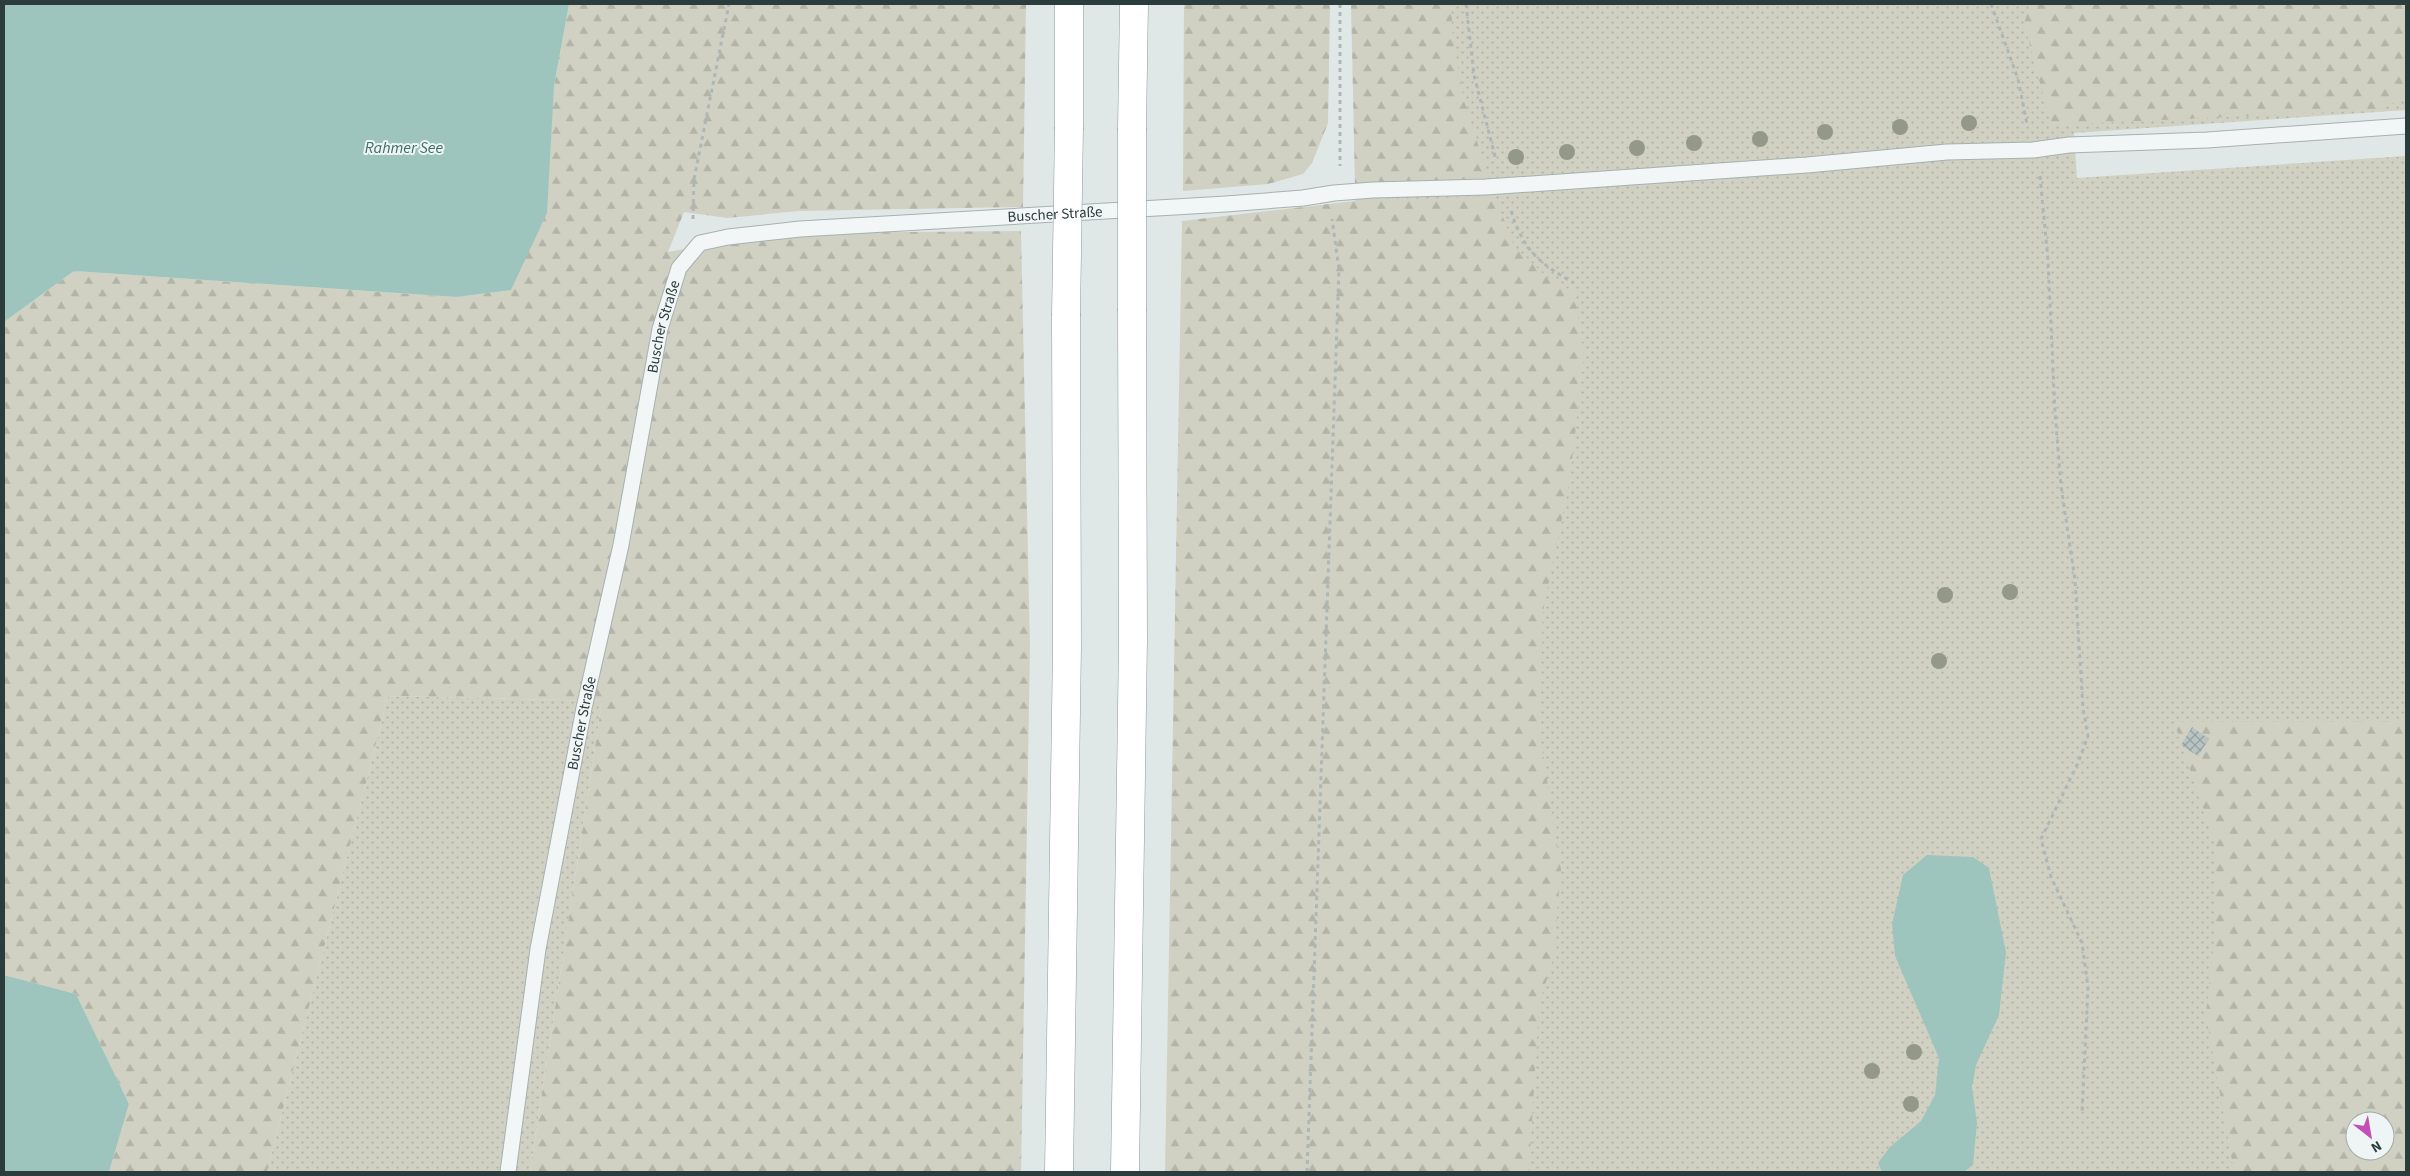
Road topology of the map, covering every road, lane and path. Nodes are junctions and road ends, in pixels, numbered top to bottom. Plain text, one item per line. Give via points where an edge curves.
1 (729, 4) edge
2 (1069, 4) edge
3 (1134, 4) edge
4 (1340, 4) edge
5 (1466, 4) edge
6 (1991, 4) edge
7 (2026, 120) dead end
8 (2406, 126) edge
9 (1493, 146) dead end
10 (2033, 150) junction
11 (1502, 186) junction
12 (1334, 192) junction
13 (700, 243) junction
14 (1574, 282) dead end
15 (2082, 1114) dead end
16 (508, 1172) edge
17 (1059, 1172) edge
18 (1125, 1172) edge
19 (1307, 1172) edge

1 - 13 path via 694,179 692,215
2 - 17 highway, bridge via 1067,646
3 - 18 highway, bridge via 1133,641
4 - 12 path via 1340,166
5 - 9 path via 1474,75
6 - 7 path via 2018,79
8 - 10 lane, Buscher Straße via 2207,140 2069,145
10 - 11 lane, Buscher Straße via 1947,152
10 - 15 path via 2042,185 2055,412 2075,580 2083,708 2088,736 2041,839 2051,877 2082,943 2088,987
11 - 12 lane, Buscher Straße
11 - 14 path via 1520,237 1532,254 1548,268
12 - 13 lane, Buscher Straße via 1303,198 1226,204 800,229
12 - 19 path via 1331,214 1338,278
13 - 16 lane, Buscher Straße via 680,268 660,328 621,545 584,708 538,949

